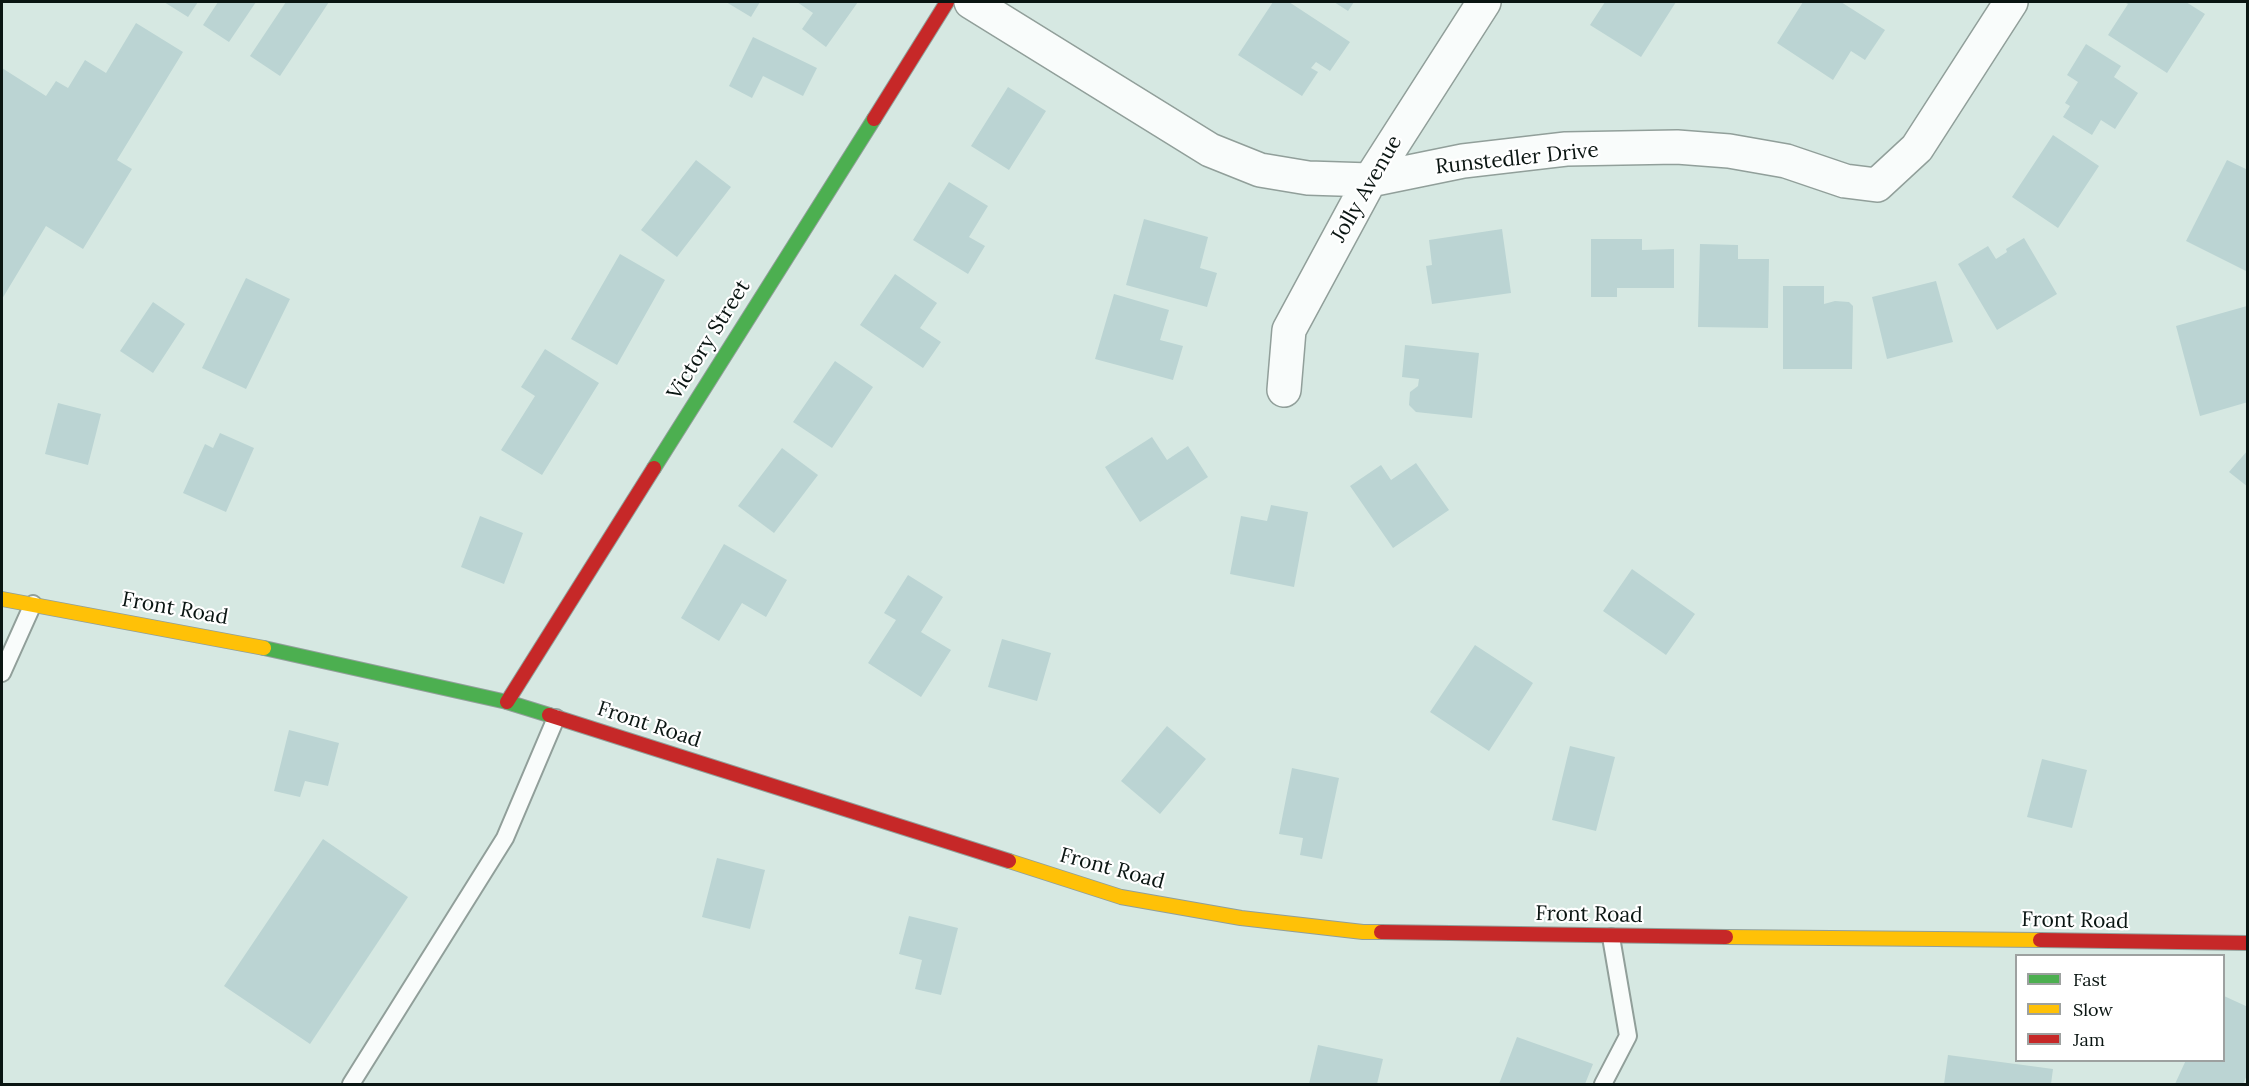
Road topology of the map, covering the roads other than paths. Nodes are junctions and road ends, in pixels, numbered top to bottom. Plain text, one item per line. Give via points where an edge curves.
1 (947, 2) edge
2 (971, 2) edge
3 (1484, 2) edge
4 (2011, 2) edge
5 (1370, 180) junction
6 (1284, 390) dead end
7 (2, 598) edge
8 (33, 604) junction
9 (2, 673) edge
10 (507, 702) junction
11 (556, 718) junction
12 (1611, 937) junction
13 (2247, 943) edge
14 (351, 1084) edge
15 (1603, 1084) edge

1 - 10 main road, Victory Street
2 - 5 street, Runstedler Drive via 1210,150 1260,170 1308,178
3 - 5 street, Jolly Avenue
4 - 5 street, Runstedler Drive via 1917,148 1877,185 1845,181 1786,161 1677,147 1566,149 1463,161
5 - 6 street, Jolly Avenue via 1289,330
7 - 8 main road, Front Road
8 - 9 lane
8 - 10 main road, Front Road via 243,643
10 - 11 main road, Front Road
11 - 12 main road, Front Road via 1120,897 1241,918 1363,932
11 - 14 lane via 505,838
12 - 13 main road, Front Road
12 - 15 lane via 1628,1036

